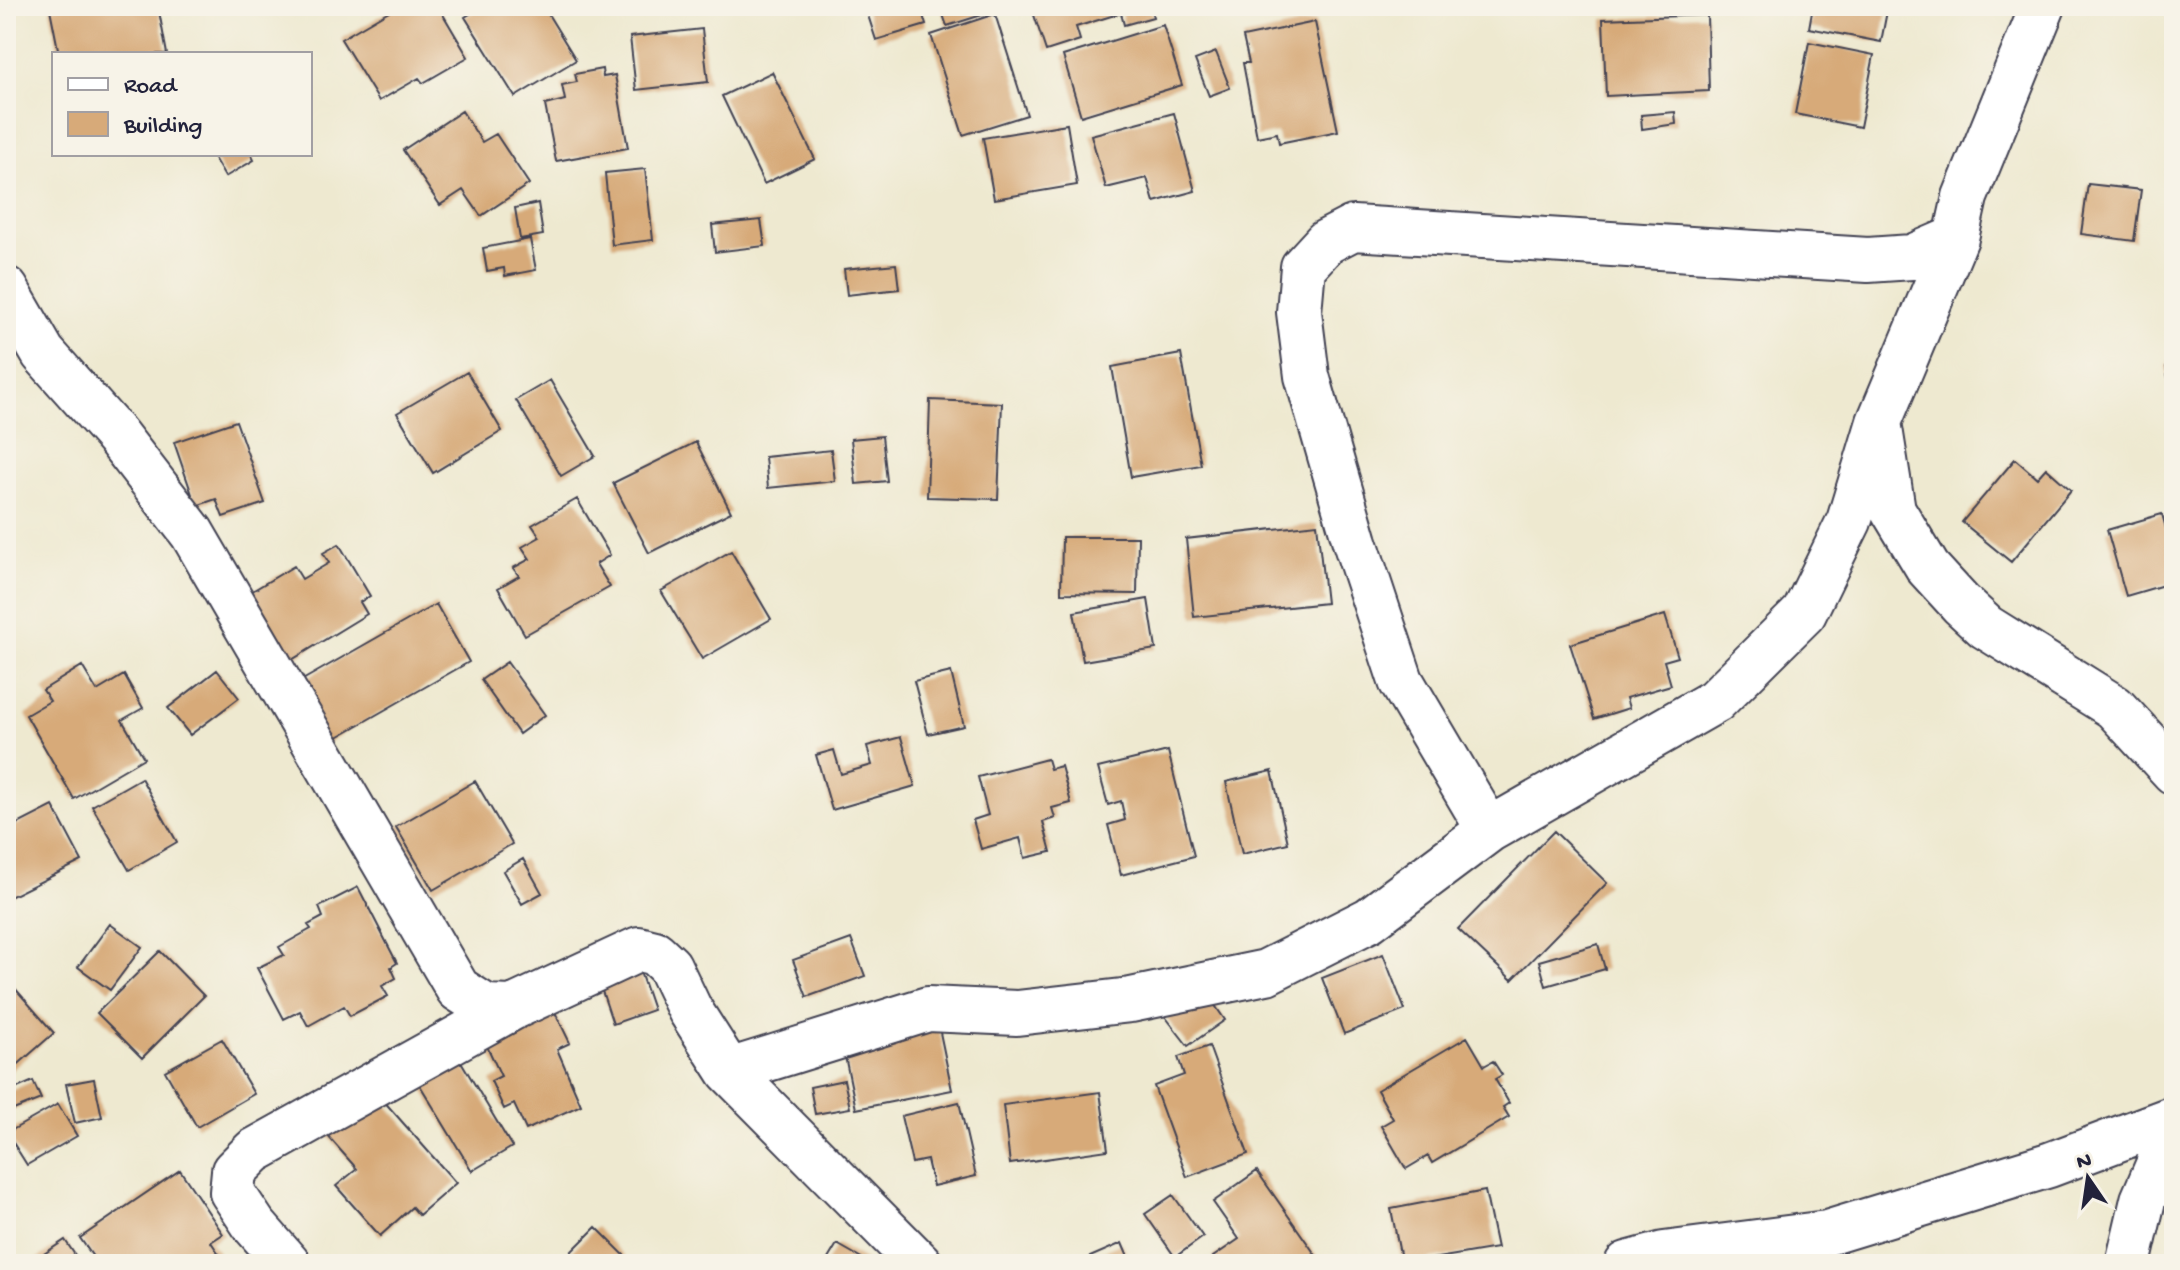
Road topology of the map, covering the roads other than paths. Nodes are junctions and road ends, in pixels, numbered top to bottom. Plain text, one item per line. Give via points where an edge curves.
1 (2043, 6) edge
2 (1956, 238) junction
3 (6, 289) edge
4 (1879, 422) junction
5 (2174, 772) edge
6 (1489, 830) junction
7 (512, 1008) junction
8 (729, 1071) junction
9 (2174, 1118) edge
10 (2174, 1128) edge
11 (288, 1264) edge
12 (920, 1264) edge
13 (1627, 1264) edge
14 (2128, 1264) edge

1 - 2 street via 1965,197
2 - 4 street
2 - 6 street via 1912,257 1868,260 1353,228 1326,242 1303,267 1299,312 1307,376 1359,556 1401,681
3 - 7 street via 43,353 117,436 192,533 458,989 486,1007
4 - 5 street via 1893,510 1928,568 1986,627 2114,707
4 - 6 street via 1849,521 1804,613 1715,701
6 - 8 street via 1369,920 1266,972 1131,1000 1017,1013 928,1009
7 - 8 street via 639,949 655,953 669,966
7 - 11 street via 254,1151 234,1171 232,1192
8 - 12 street
9 - 13 street via 2049,1165 1827,1233 1664,1254
10 - 14 street via 2143,1200

